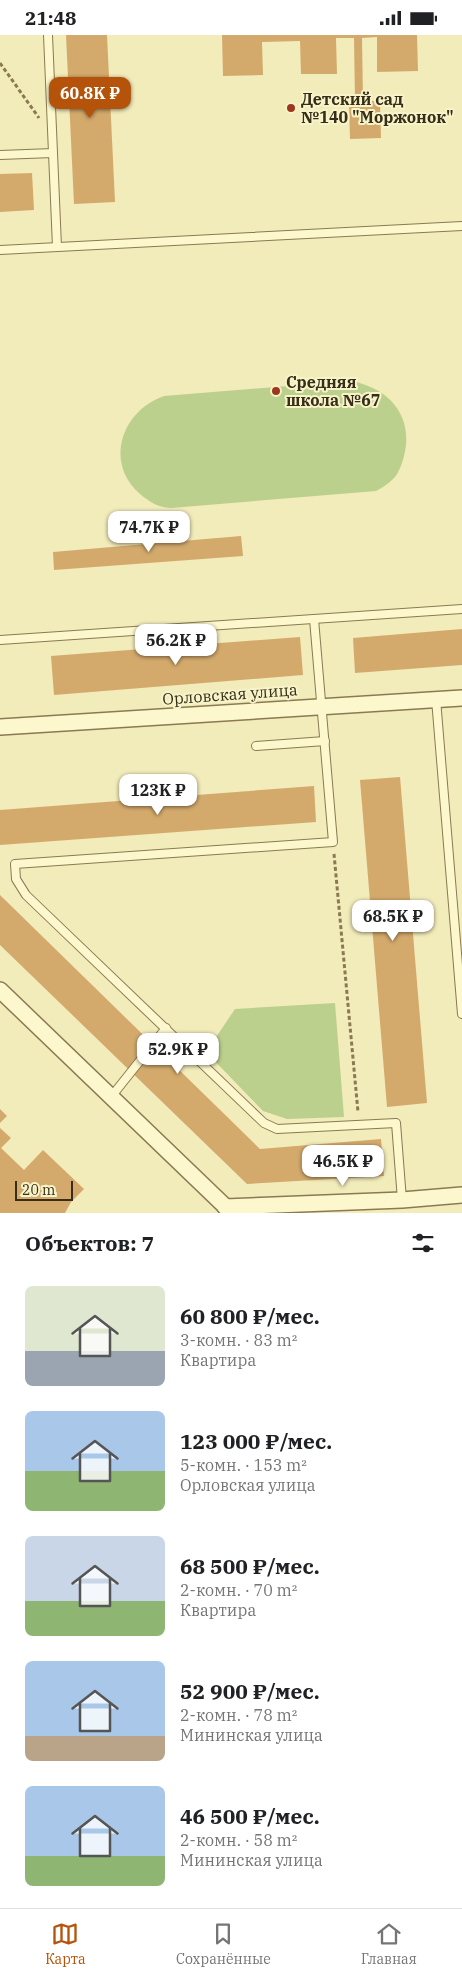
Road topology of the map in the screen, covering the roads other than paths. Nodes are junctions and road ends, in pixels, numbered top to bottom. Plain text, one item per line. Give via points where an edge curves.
1 (48, 35) edge
2 (53, 153) junction
3 (0, 155) edge
4 (462, 226) edge
5 (57, 247) junction
6 (0, 250) edge
7 (462, 609) edge
8 (314, 619) junction
9 (0, 640) edge
10 (462, 698) edge
11 (436, 699) junction
12 (321, 706) junction
13 (0, 727) edge
14 (325, 741) junction
15 (256, 746) dead end
16 (0, 990) edge
17 (462, 1014) edge
18 (166, 1029) junction
19 (111, 1097) junction
20 (462, 1195) edge
21 (402, 1200) junction
22 (350, 1207) edge
23 (228, 1210) edge

1 - 2 lane
2 - 3 lane
2 - 5 lane
4 - 5 lane
5 - 6 lane
7 - 8 lane
8 - 9 lane
8 - 12 lane
10 - 11 street, Орловская улица
11 - 12 street, Орловская улица
11 - 17 lane
12 - 13 street, Орловская улица
12 - 14 lane
14 - 15 lane
14 - 18 lane via 333,842 15,864 16,879 26,895
16 - 19 street
18 - 19 lane
18 - 21 lane via 264,1123 277,1129 396,1123
19 - 23 street
20 - 21 street
21 - 22 street
22 - 23 street

